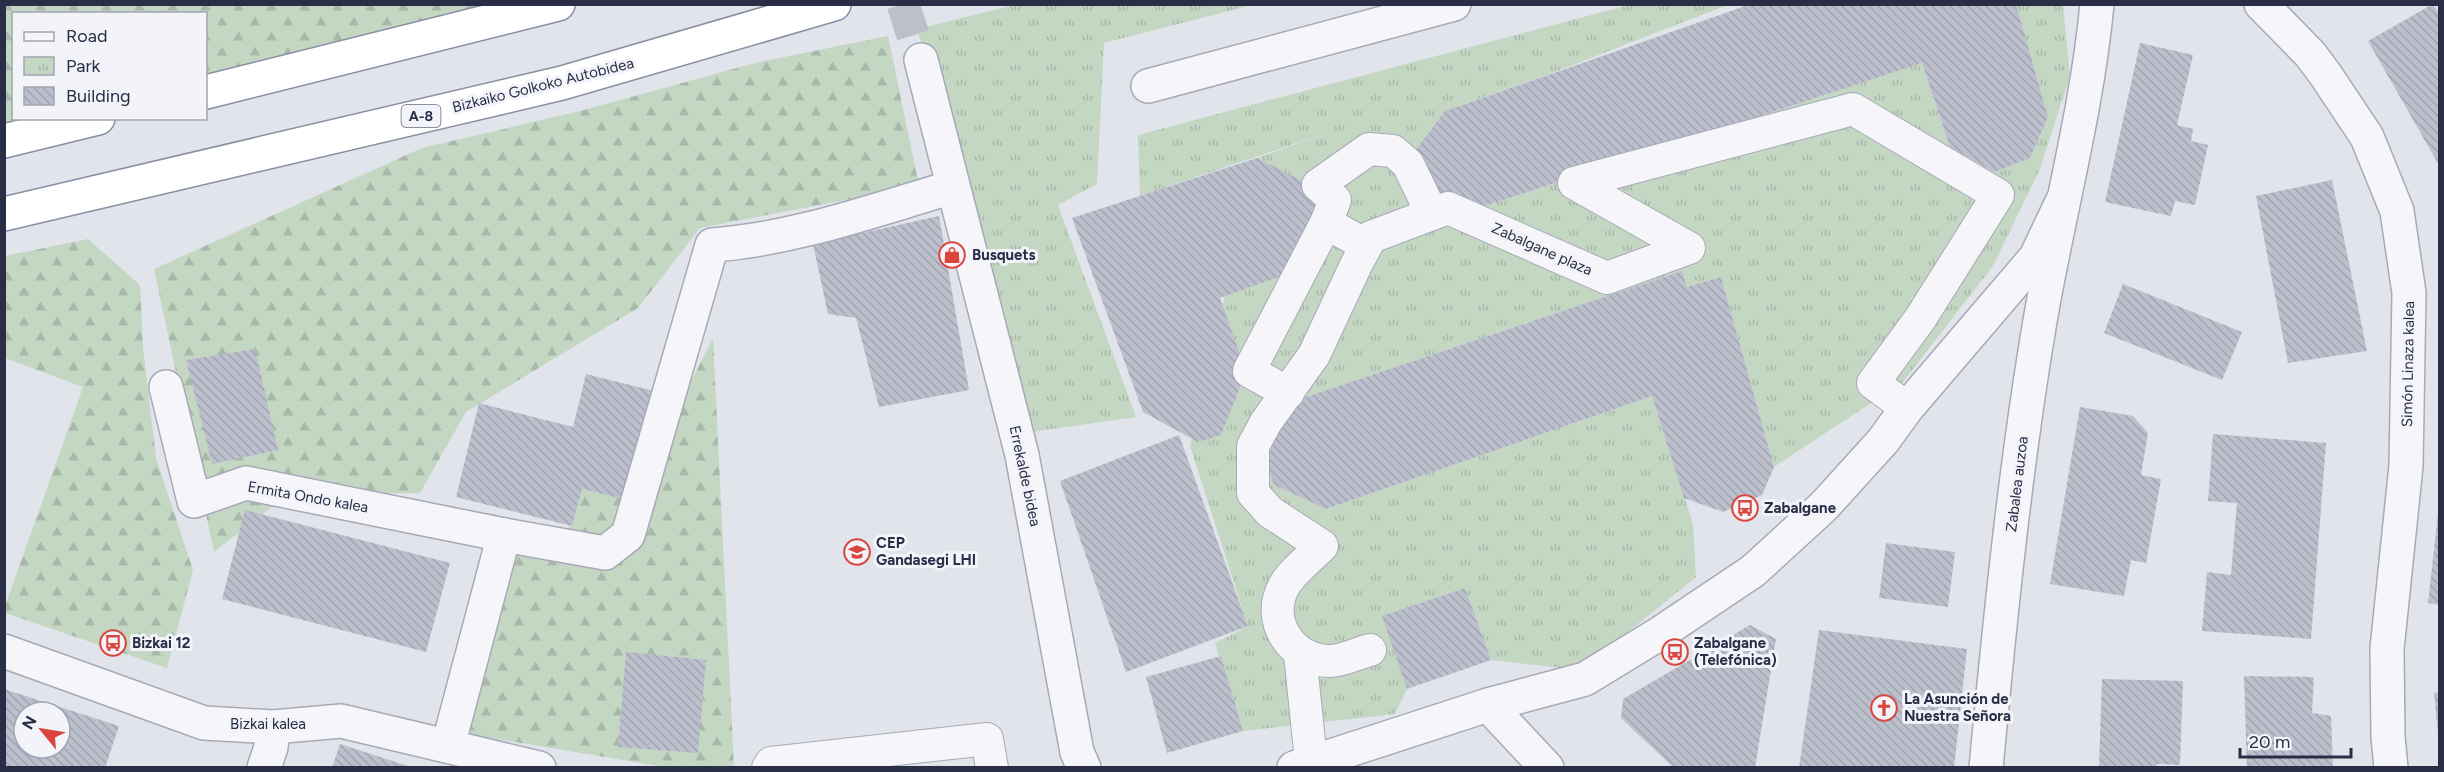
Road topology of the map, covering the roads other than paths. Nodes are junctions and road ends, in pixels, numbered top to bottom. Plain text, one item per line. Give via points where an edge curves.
1 (558, 4) edge
2 (834, 4) edge
3 (1454, 4) edge
4 (2097, 4) edge
5 (2261, 4) edge
6 (921, 60) tunnel mouth
7 (1148, 86) dead end
8 (207, 92) edge
9 (90, 120) edge
10 (4, 141) edge
11 (953, 187) junction
12 (2062, 202) junction
13 (4, 214) edge
14 (1432, 214) junction
15 (1326, 223) junction
16 (1366, 245) junction
17 (166, 387) dead end
18 (1288, 393) junction
19 (1907, 408) junction
20 (504, 535) junction
21 (1370, 650) dead end
22 (4, 651) edge
23 (1300, 654) junction
24 (1488, 705) junction
25 (273, 727) junction
26 (448, 746) junction
27 (1302, 764) edge
28 (264, 768) edge
29 (539, 768) edge
30 (768, 768) edge
31 (992, 768) edge
32 (1084, 768) edge
33 (1547, 768) edge
34 (1986, 768) edge
35 (2391, 768) edge

1 - 8 highway
2 - 13 highway, Bizkaiko Golkoko Autobidea / A-8 via 562,83
3 - 7 street
4 - 12 street via 2092,52
5 - 35 street, Simón Linaza kalea via 2310,54 2367,137 2397,211 2409,293 2406,466 2387,649
6 - 11 street, Errekalde bidea
9 - 10 highway
11 - 20 street, Ermita Ondo kalea via 819,226 752,242 712,245 628,535 605,553
11 - 32 street, Errekalde bidea via 1022,455 1077,752
12 - 19 street via 2036,257
12 - 34 street, Zabalea auzoa via 2022,444
14 - 15 street via 1408,164 1393,151 1369,149 1318,185 1335,200
14 - 16 street, Zabalgane plaza via 1371,237
14 - 19 street, Zabalgane plaza via 1448,207 1607,278 1689,248 1574,183 1853,109 1998,195 1920,319 1873,383
15 - 16 street
15 - 18 street via 1249,371
16 - 18 street via 1314,355
17 - 20 street, Ermita Ondo kalea via 194,501 246,483
18 - 23 street via 1253,446 1252,482 1253,493 1270,512 1322,546 1284,585 1276,609 1281,632
19 - 24 street via 1883,441 1824,506 1753,571 1585,679
20 - 26 street
21 - 23 street via 1330,661
22 - 25 street, Bizkai kalea via 204,723
23 - 27 street
24 - 27 street
24 - 33 street
25 - 26 street, Bizkai kalea via 341,721
25 - 28 street
26 - 29 street, Bizkai kalea
30 - 31 street via 771,763 987,739

